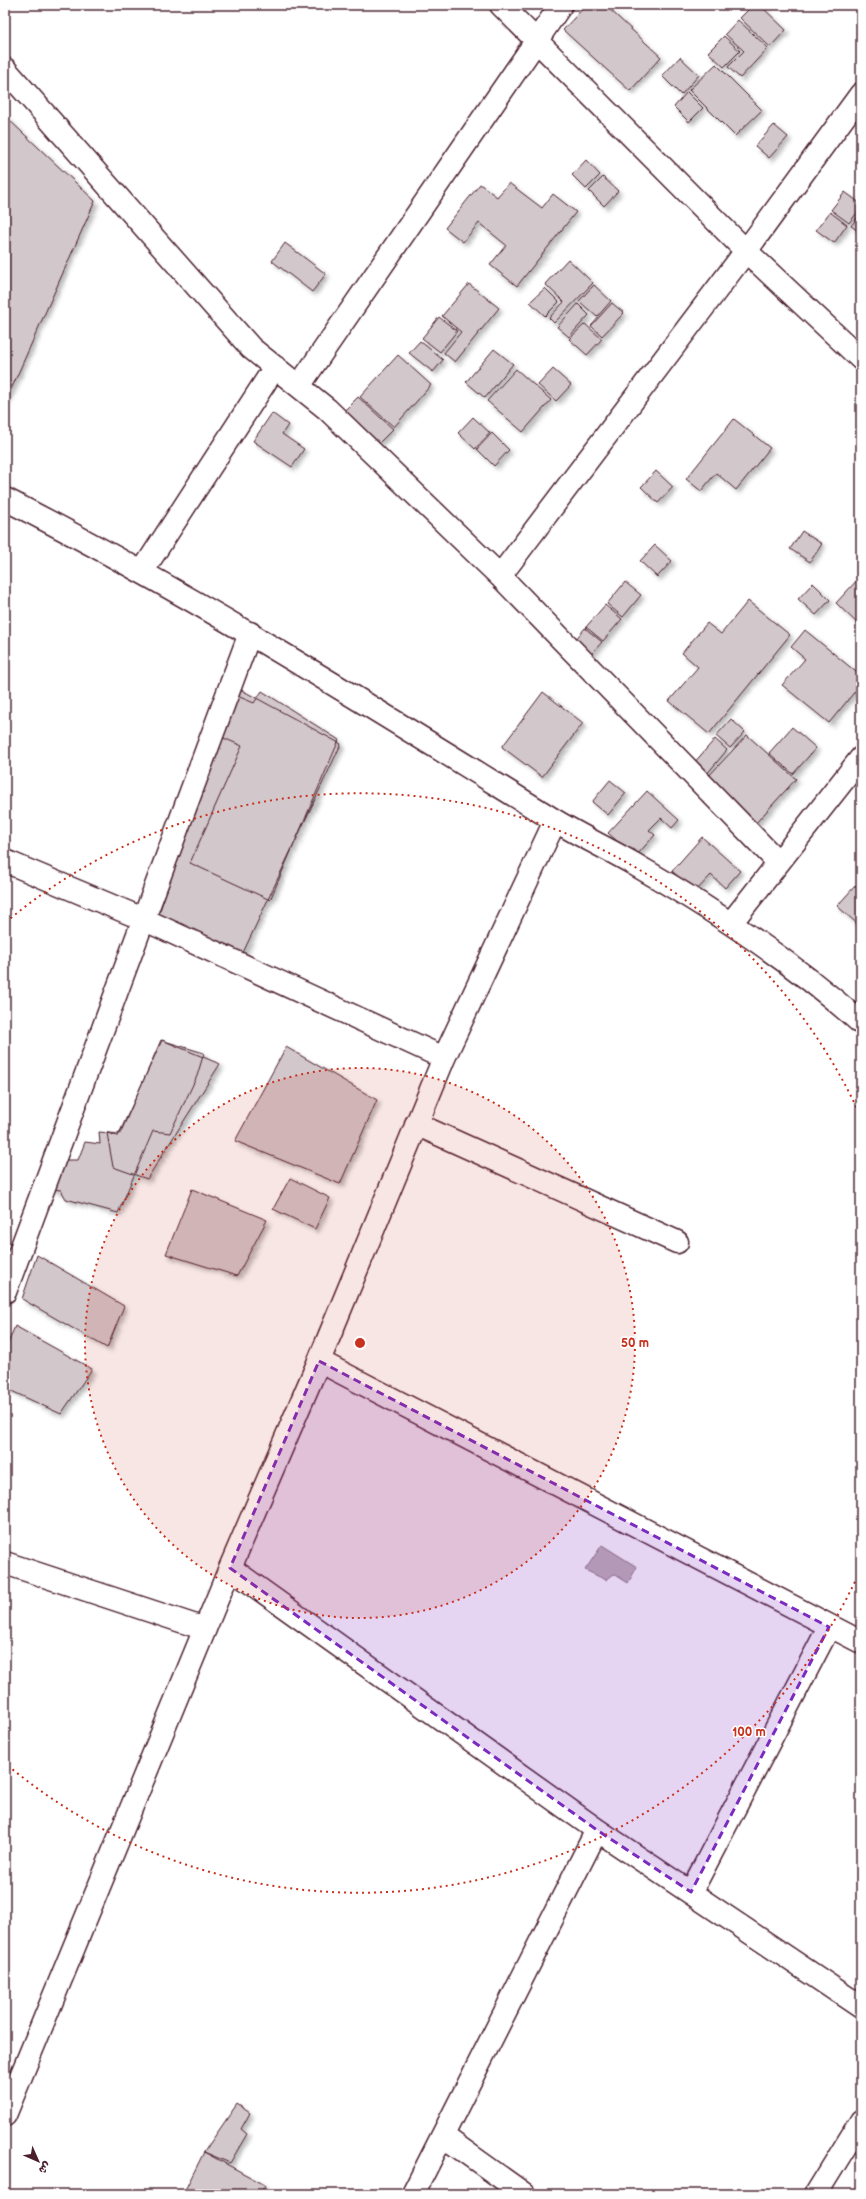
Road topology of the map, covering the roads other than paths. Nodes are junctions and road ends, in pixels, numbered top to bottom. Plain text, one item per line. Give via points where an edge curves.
1 (501, 5) edge
2 (561, 5) edge
3 (536, 38) junction
4 (5, 69) edge
5 (861, 94) edge
6 (746, 251) junction
7 (861, 359) edge
8 (275, 367) junction
9 (299, 386) junction
10 (5, 499) edge
11 (142, 572) junction
12 (500, 576) junction
13 (250, 633) junction
14 (861, 758) edge
15 (555, 821) junction
16 (5, 861) edge
17 (778, 861) junction
18 (143, 919) junction
19 (731, 923) junction
20 (861, 1023) edge
21 (444, 1058) junction
22 (416, 1124) junction
23 (677, 1242) dead end
24 (5, 1292) edge
25 (319, 1361) junction
26 (5, 1563) edge
27 (230, 1568) junction
28 (829, 1627) junction
29 (205, 1630) junction
30 (861, 1642) edge
31 (597, 1830) junction
32 (691, 1892) junction
33 (861, 2006) edge
34 (11, 2082) edge
35 (5, 2115) edge
36 (861, 2121) edge
37 (443, 2136) junction
38 (413, 2194) edge
39 (524, 2194) edge
40 (816, 2194) edge

1 - 3 street
2 - 3 street
3 - 6 street
3 - 9 street
4 - 8 street via 227,323 251,348
5 - 6 street
6 - 7 street
6 - 12 street
8 - 9 street
8 - 11 street
9 - 12 street via 327,409
10 - 11 street
11 - 13 street
12 - 17 street
13 - 15 street
13 - 18 street
14 - 17 street
15 - 19 street via 634,864
15 - 21 street
16 - 18 street
17 - 19 street
18 - 21 street
18 - 24 street
19 - 20 street via 840,1004
21 - 22 street
22 - 23 street
22 - 25 street
25 - 27 street
25 - 28 street
26 - 29 street
27 - 29 street
27 - 31 street
28 - 30 street
28 - 32 street
29 - 34 street
31 - 32 street
31 - 37 street
32 - 33 street
34 - 35 street
36 - 40 street
37 - 38 street
37 - 39 street

